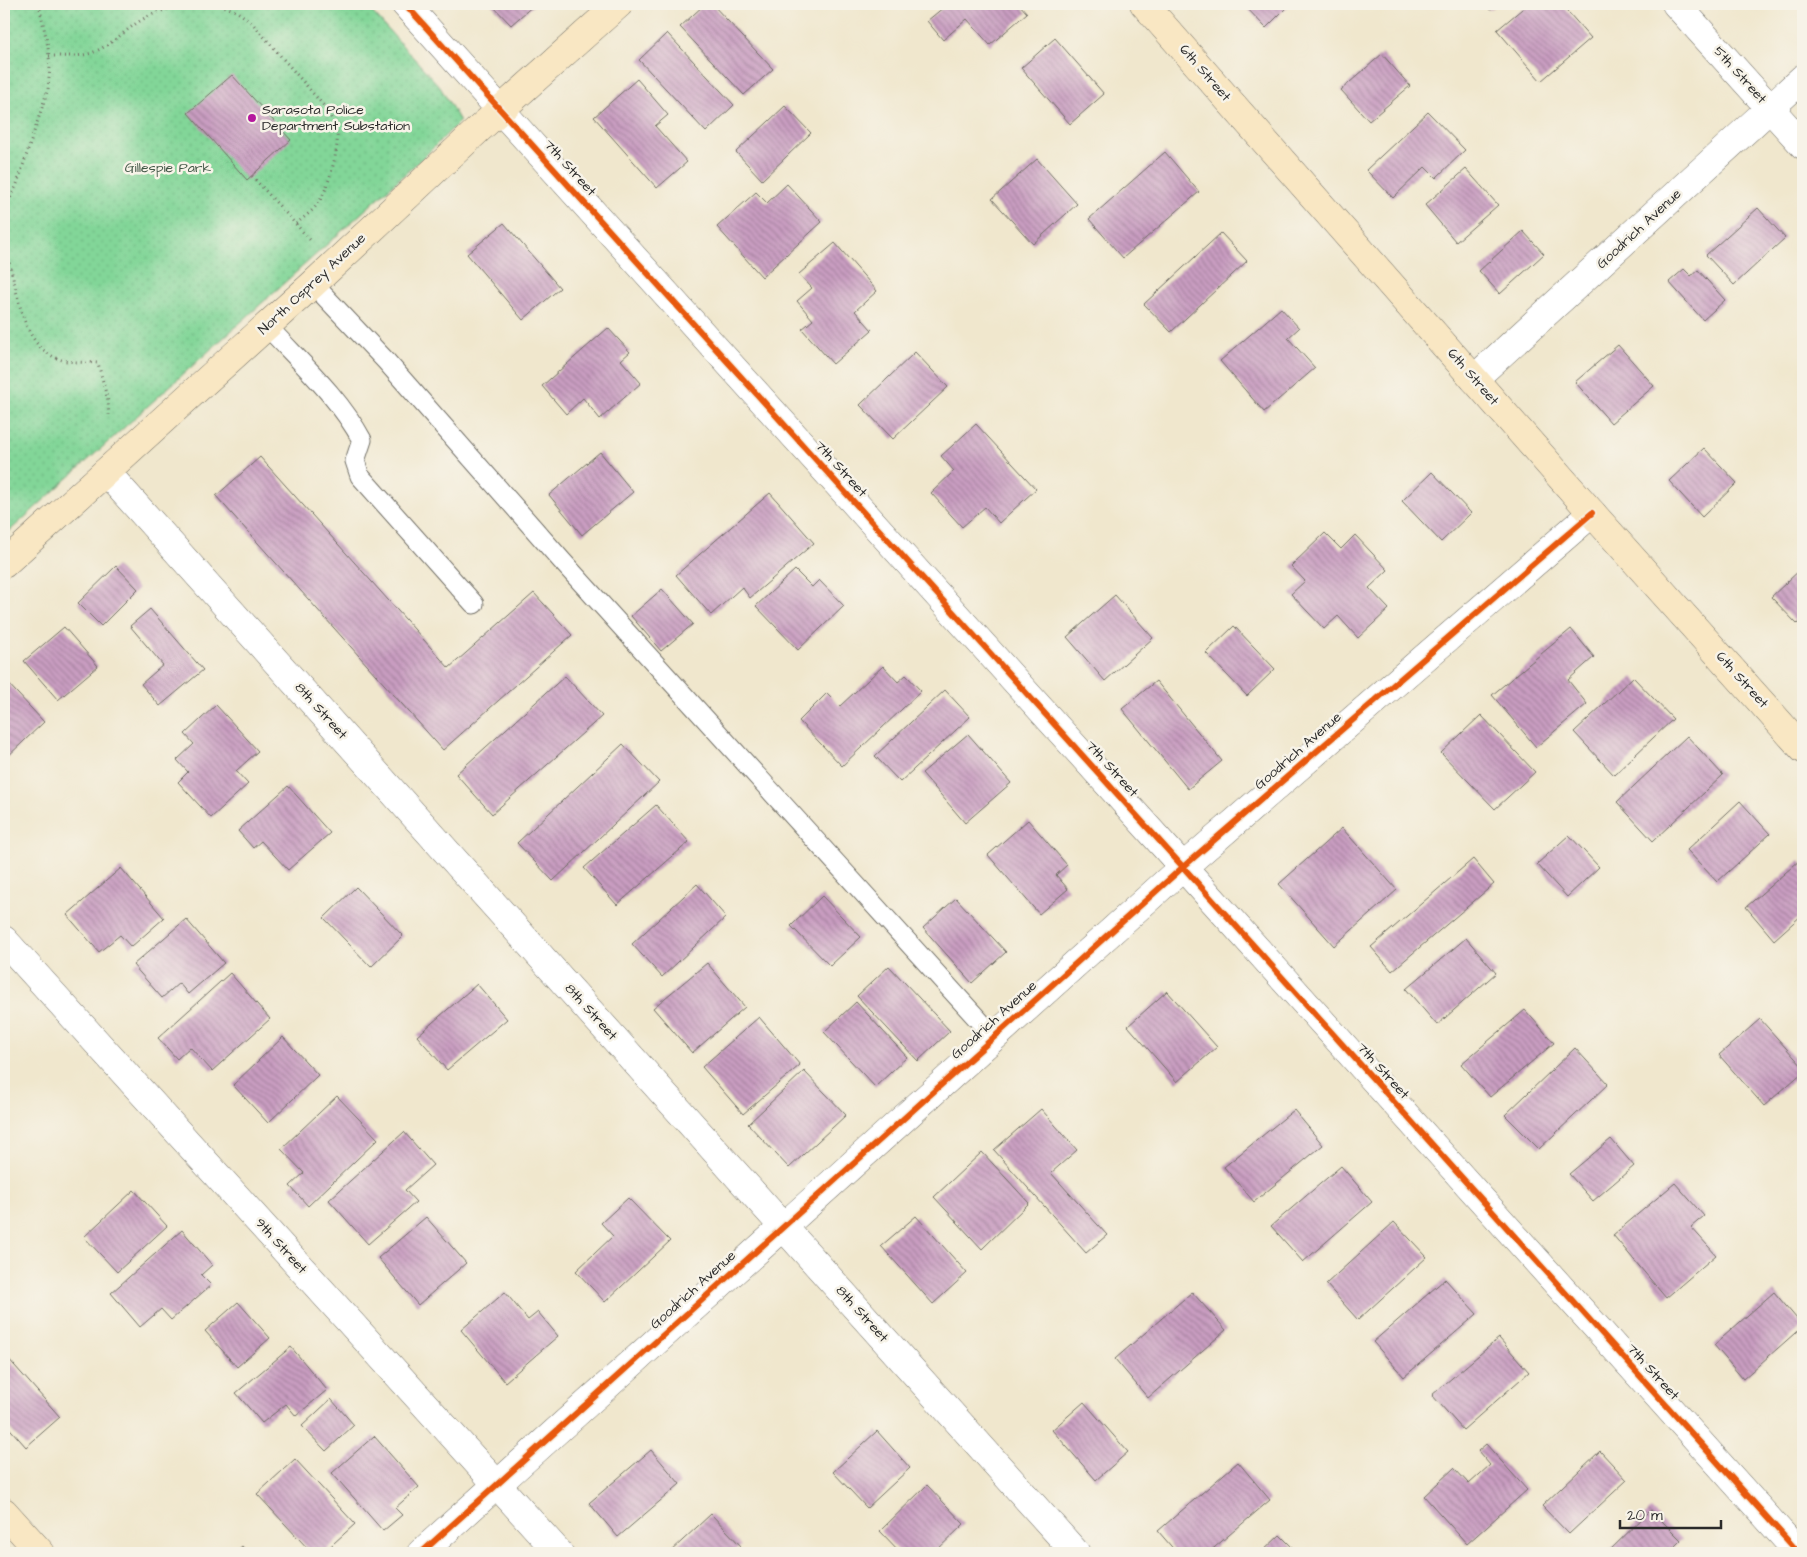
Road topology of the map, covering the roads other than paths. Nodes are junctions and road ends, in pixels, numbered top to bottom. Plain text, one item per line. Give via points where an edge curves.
1 (406, 4) edge
2 (619, 4) edge
3 (1144, 4) edge
4 (1676, 4) edge
5 (1803, 78) edge
6 (1770, 108) junction
7 (501, 109) junction
8 (1803, 145) edge
9 (313, 284) junction
10 (267, 326) junction
11 (1474, 379) junction
12 (106, 472) junction
13 (1592, 513) junction
14 (4, 564) edge
15 (474, 604) dead end
16 (1803, 749) edge
17 (1183, 867) junction
18 (4, 940) edge
19 (994, 1037) junction
20 (783, 1226) junction
21 (497, 1484) junction
22 (4, 1512) edge
23 (41, 1553) edge
24 (420, 1553) edge
25 (559, 1553) edge
26 (1076, 1553) edge
27 (1799, 1553) edge

1 - 7 street, 7th Street
2 - 7 street, North Osprey Avenue
3 - 11 street, 6th Street
4 - 6 street, 5th Street
5 - 6 street, Goodrich Avenue
6 - 8 street, 5th Street
6 - 11 street, Goodrich Avenue
7 - 9 street, North Osprey Avenue
7 - 17 street, 7th Street
9 - 10 street, North Osprey Avenue
9 - 19 lane
10 - 12 street, North Osprey Avenue
10 - 15 lane via 356,428 362,440 355,461 360,476
11 - 13 street, 6th Street
12 - 14 street, North Osprey Avenue
12 - 20 street, 8th Street
13 - 16 street, 6th Street
13 - 17 street, Goodrich Avenue
17 - 19 street, Goodrich Avenue
17 - 27 street, 7th Street
18 - 21 street, 9th Street
19 - 20 street, Goodrich Avenue
20 - 21 street, Goodrich Avenue
20 - 26 street, 8th Street
21 - 24 street, Goodrich Avenue
21 - 25 street, 9th Street
22 - 23 street

